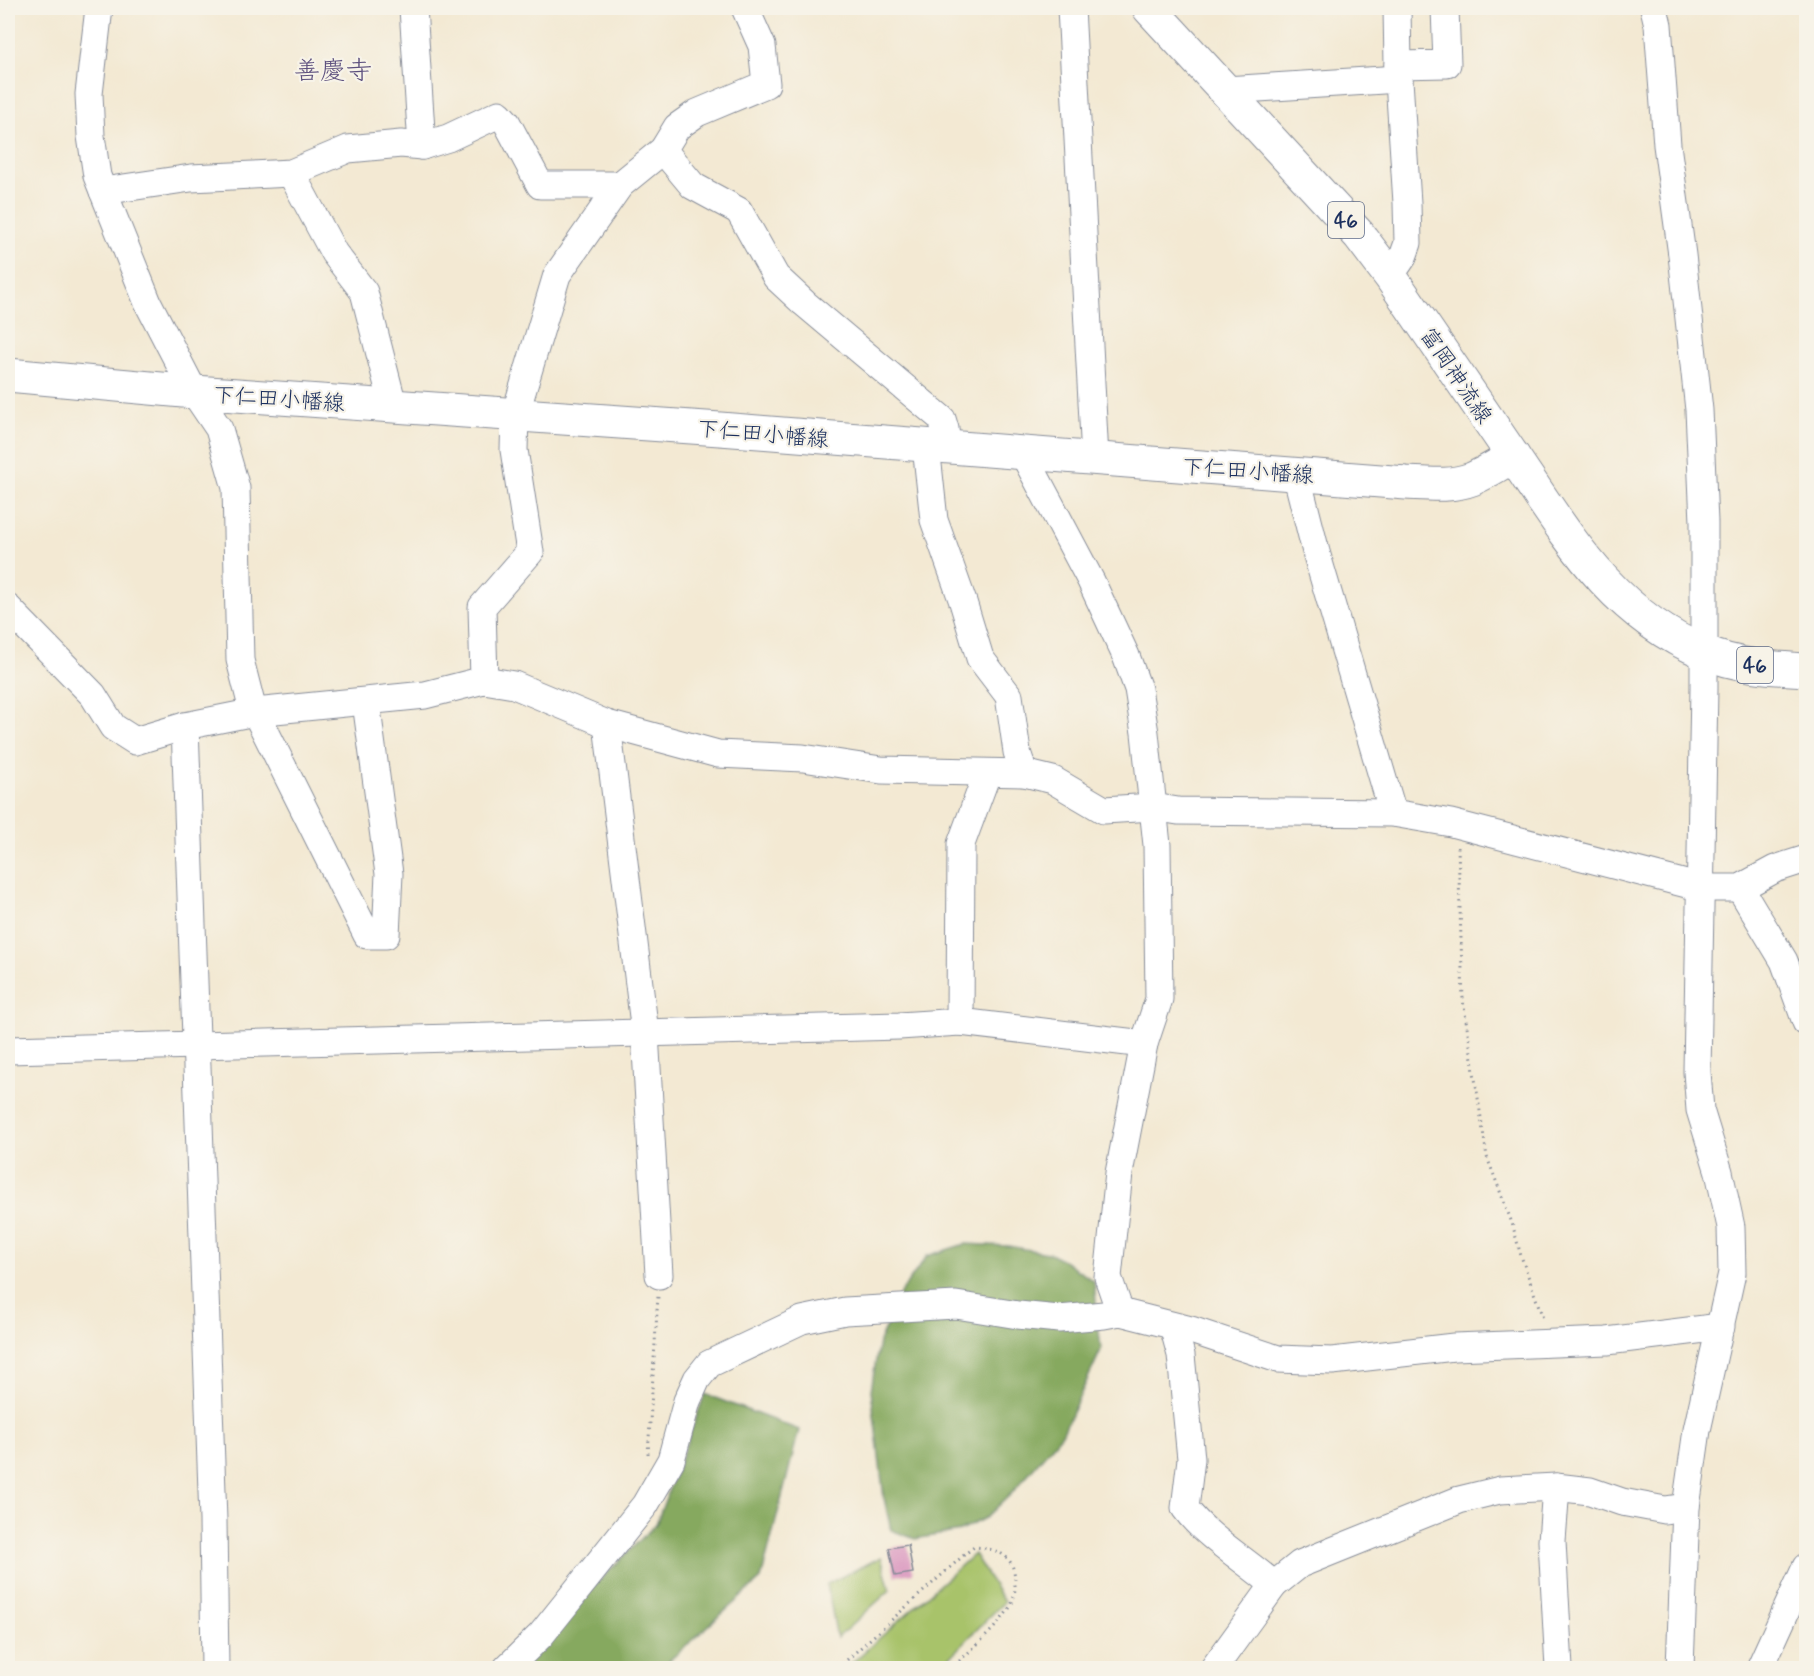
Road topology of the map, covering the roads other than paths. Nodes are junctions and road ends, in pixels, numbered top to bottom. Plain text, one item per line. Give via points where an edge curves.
1 (99, 8) edge
2 (413, 8) edge
3 (745, 8) edge
4 (1071, 8) edge
5 (1149, 8) edge
6 (1398, 8) edge
7 (1445, 8) edge
8 (1654, 8) edge
9 (1398, 72) junction
10 (1227, 90) junction
11 (422, 146) junction
12 (663, 150) junction
13 (291, 173) junction
14 (620, 185) junction
15 (103, 191) junction
16 (1390, 276) junction
17 (8, 375) edge
18 (194, 392) junction
19 (393, 405) junction
20 (515, 415) junction
21 (936, 447) junction
22 (1023, 453) junction
23 (1513, 456) junction
24 (1095, 458) junction
25 (1296, 473) junction
26 (8, 608) edge
27 (1704, 653) junction
28 (1806, 670) edge
29 (484, 680) junction
30 (366, 702) junction
31 (255, 712) junction
32 (607, 724) junction
33 (185, 726) junction
34 (1024, 773) junction
35 (987, 774) junction
36 (1154, 807) junction
37 (1393, 813) junction
38 (1806, 859) edge
39 (1702, 888) junction
40 (1740, 888) junction
41 (960, 1022) junction
42 (1806, 1022) edge
43 (645, 1033) junction
44 (1144, 1044) junction
45 (195, 1045) junction
46 (8, 1050) edge
47 (659, 1275) road end
48 (1120, 1312) junction
49 (1173, 1326) junction
50 (1721, 1327) junction
51 (1556, 1487) junction
52 (1686, 1507) junction
53 (1806, 1567) edge
54 (1274, 1585) junction
55 (215, 1668) edge
56 (507, 1668) edge
57 (1214, 1668) edge
58 (1559, 1668) edge
59 (1680, 1668) edge
60 (1760, 1668) edge

1 - 15 street via 89,94 94,156
2 - 11 street
3 - 12 street via 762,46 766,84 697,113 677,127
4 - 24 street
5 - 10 main road, 富岡神流線 / 46
6 - 9 street
7 - 9 street via 1447,64
8 - 27 street via 1699,410
9 - 10 street
9 - 16 street via 1408,243
10 - 16 main road, 富岡神流線 / 46 via 1359,235
11 - 13 street via 348,149
11 - 14 street via 499,114 540,185
12 - 14 street
12 - 21 street via 693,186 739,211 776,277 942,419 945,429
13 - 15 street via 191,177
13 - 19 street via 334,253 364,292
14 - 20 street via 557,275
15 - 18 street via 148,303
16 - 23 main road, 富岡神流線 / 46
17 - 18 main road, 下仁田小幡線
18 - 19 main road, 下仁田小幡線
18 - 31 street via 219,429 236,488 240,660
19 - 20 main road, 下仁田小幡線
20 - 21 main road, 下仁田小幡線
20 - 29 street via 514,450 530,552 482,607
21 - 22 main road, 下仁田小幡線
21 - 34 street via 934,520 980,658 1009,696
22 - 24 main road, 下仁田小幡線
22 - 36 street via 1126,656 1138,689
23 - 25 main road, 下仁田小幡線 via 1472,479 1440,485
23 - 27 main road, 富岡神流線 / 46 via 1571,542 1607,585 1632,609
24 - 25 main road, 下仁田小幡線
25 - 37 street
26 - 33 street via 93,695 112,727 135,741
27 - 28 main road, 富岡神流線 / 46 via 1775,669
27 - 39 street
29 - 30 street via 425,695
29 - 32 street via 514,685
30 - 31 street
30 - 31 street via 389,874 386,935 367,935
31 - 33 street
32 - 35 street via 718,754 803,758 881,770
32 - 43 street
33 - 45 street
34 - 35 street
34 - 36 street via 1053,780 1104,810
35 - 41 street via 961,844
36 - 37 street via 1178,811
36 - 44 street via 1159,999
37 - 39 street via 1457,824
38 - 40 street via 1775,869
39 - 40 street
39 - 50 street via 1697,1072 1700,1110 1731,1227 1732,1273
40 - 42 street via 1784,961
41 - 43 street
41 - 44 street
43 - 45 street
43 - 47 street
44 - 48 street via 1119,1173 1108,1277
45 - 46 street
45 - 55 street
48 - 49 street
48 - 56 street via 1059,1319 956,1305 845,1311 802,1320 710,1364 696,1379 671,1460 645,1505 541,1635
49 - 50 street via 1278,1359 1332,1361 1454,1347 1606,1341
49 - 54 street via 1180,1355 1191,1459 1185,1508 1194,1520
50 - 52 street via 1697,1430
51 - 52 street via 1590,1491 1665,1510
51 - 54 street via 1500,1490 1459,1500 1300,1564
51 - 58 street via 1552,1541
52 - 59 street
53 - 60 street
54 - 57 street

